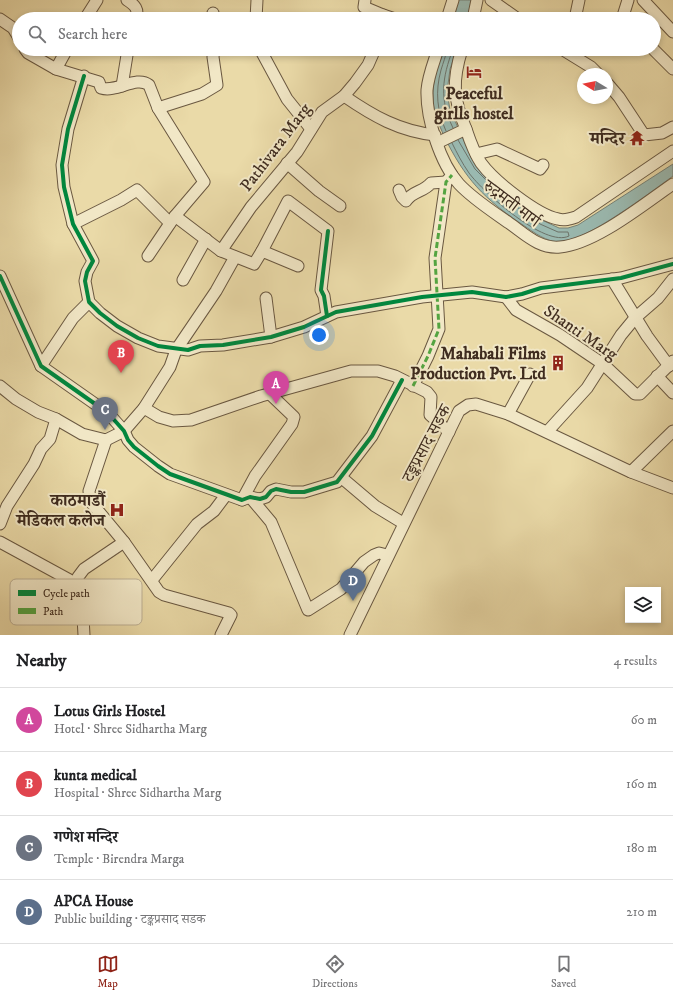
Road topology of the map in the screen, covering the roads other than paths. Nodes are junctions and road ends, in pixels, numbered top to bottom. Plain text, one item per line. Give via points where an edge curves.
1 (97, 0) edge
2 (127, 0) edge
3 (257, 0) edge
4 (365, 0) edge
5 (453, 0) edge
6 (477, 0) edge
7 (491, 0) edge
8 (578, 0) edge
9 (628, 0) edge
10 (643, 0) edge
11 (89, 12) edge
12 (138, 12) edge
13 (256, 12) edge
14 (373, 12) edge
15 (449, 12) edge
16 (474, 12) edge
17 (508, 12) edge
18 (576, 12) edge
19 (624, 12) edge
20 (654, 12) edge
21 (0, 19) edge
22 (661, 19) edge
23 (12, 27) edge
24 (673, 32) edge
25 (33, 56) edge
26 (63, 56) edge
27 (127, 56) edge
28 (213, 56) edge
29 (264, 56) edge
30 (372, 56) edge
31 (436, 56) edge
32 (460, 56) edge
33 (572, 56) edge
34 (660, 56) edge
35 (590, 68) edge
36 (56, 69) junction
37 (673, 69) edge
38 (84, 76) junction
39 (122, 86) junction
40 (613, 90) edge
41 (344, 96) junction
42 (158, 108) junction
43 (673, 127) edge
44 (311, 129) junction
45 (464, 131) junction
46 (437, 140) junction
47 (673, 151) edge
48 (476, 154) junction
49 (288, 163) junction
50 (543, 165) dead end
51 (449, 179) junction
52 (673, 184) edge
53 (399, 190) dead end
54 (340, 206) dead end
55 (172, 219) junction
56 (73, 224) junction
57 (206, 239) junction
58 (262, 251) junction
59 (221, 252) junction
60 (148, 256) dead end
61 (235, 257) junction
62 (673, 264) edge
63 (298, 266) dead end
64 (0, 276) edge
65 (612, 279) junction
66 (673, 279) edge
67 (183, 280) dead end
68 (437, 296) junction
69 (506, 297) junction
70 (266, 298) dead end
71 (89, 302) junction
72 (327, 316) junction
73 (635, 318) junction
74 (271, 337) junction
75 (176, 350) junction
76 (671, 363) edge
77 (604, 364) junction
78 (41, 366) junction
79 (530, 374) dead end
80 (657, 376) junction
81 (402, 380) junction
82 (0, 386) edge
83 (413, 386) junction
84 (673, 393) edge
85 (270, 394) junction
86 (144, 408) junction
87 (508, 414) junction
88 (56, 419) junction
89 (124, 431) junction
90 (673, 431) edge
91 (449, 432) junction
92 (547, 432) junction
93 (106, 440) junction
94 (631, 472) junction
95 (342, 478) junction
96 (673, 488) edge
97 (226, 495) junction
98 (246, 498) junction
99 (403, 523) junction
100 (0, 524) edge
101 (0, 542) edge
102 (124, 542) junction
103 (387, 555) junction
104 (68, 579) edge
105 (78, 579) edge
106 (152, 580) junction
107 (83, 625) edge
108 (84, 635) edge
109 (221, 635) edge
110 (350, 635) edge

1 - 11 street
2 - 12 street via 136,6
3 - 13 street
4 - 14 street via 364,7
5 - 15 street
6 - 16 street
7 - 17 street
8 - 18 street
9 - 19 street
10 - 20 street
21 - 23 street
22 - 24 street
25 - 36 street
26 - 36 street
27 - 39 street
28 - 42 street via 217,85 202,94
29 - 44 street via 287,99
30 - 41 street, Pathivara Marg
31 - 46 street, रुद्रमती मार्ग via 427,90 428,109
32 - 45 street via 454,88
33 - 35 street
34 - 37 street
36 - 38 street
38 - 39 street via 99,82 101,88 111,90
38 - 56 street via 68,129 62,165 64,187
39 - 42 street via 146,82
40 - 43 street via 644,135 662,133
41 - 44 street, Pathivara Marg via 322,112
41 - 46 street via 394,126
42 - 55 street via 204,182
44 - 49 street, Pathivara Marg
45 - 46 street
45 - 48 street
46 - 51 street, रुद्रमती मार्ग
47 - 48 street via 576,217 563,220 551,218 506,188 489,173
48 - 50 street via 497,149 540,169
49 - 54 street
49 - 59 street, Pathivara Marg via 251,207
51 - 52 street, रुद्रमती मार्ग via 460,184 534,241 545,246 558,247 580,242 603,231
51 - 53 street via 431,183 427,189 412,194 406,201
51 - 68 street via 435,258
55 - 56 street via 137,190
55 - 57 street
55 - 60 street
56 - 71 street via 93,261 85,281
57 - 59 street
57 - 67 street
58 - 61 street via 254,264
58 - 63 street
58 - 72 street via 288,201 328,231 321,290
59 - 61 street
61 - 75 street via 216,291
62 - 65 street
64 - 78 street
65 - 69 street via 541,288
65 - 73 street
66 - 73 street via 658,298
68 - 69 street via 472,292
68 - 72 street via 336,312
68 - 83 street via 439,329
69 - 77 street, Shanti Marg via 516,310
70 - 74 street
71 - 75 street via 117,326 138,338
71 - 78 street via 73,318
72 - 74 street via 304,327
73 - 76 street
73 - 77 street via 621,335
74 - 75 street
75 - 86 street via 170,367
76 - 80 street, Shanti Marg
77 - 80 street, Shanti Marg via 635,394 640,394
77 - 92 street via 587,388
78 - 89 street via 97,405
79 - 87 street
80 - 84 street
81 - 83 street
81 - 85 street via 378,371 351,371
81 - 95 street via 372,436
82 - 88 street via 38,412
83 - 91 street via 429,394 430,415
85 - 86 street via 184,421 158,417
85 - 98 street via 294,417 292,424 255,476
86 - 89 street
87 - 91 street, टङ्कप्रसाद सडक via 480,404 468,405 459,411
87 - 92 street, टङ्कप्रसाद सडक
88 - 93 street via 82,434
88 - 100 street via 50,439 7,506
89 - 93 street
89 - 97 street via 134,447 170,474
90 - 94 street
91 - 99 street, टङ्कप्रसाद सडक
92 - 94 street, टङ्कप्रसाद सडक
93 - 102 street via 89,491 90,501
94 - 96 street, टङ्कप्रसाद सडक
95 - 98 street via 337,482 304,492 276,489 260,499
95 - 99 street via 375,506
97 - 98 street
97 - 106 street via 214,511 197,524
98 - 103 street via 271,522 308,610 341,589 364,562 374,555
99 - 103 street, टङ्कप्रसाद सडक
101 - 104 street
102 - 105 street via 84,570
102 - 106 street
103 - 110 street, टङ्कप्रसाद सडक
106 - 109 street via 159,592 164,595 229,613 231,615
107 - 108 street

